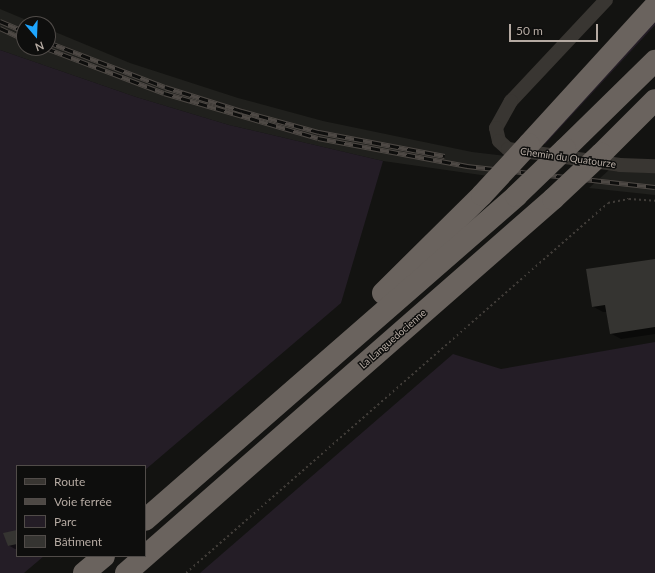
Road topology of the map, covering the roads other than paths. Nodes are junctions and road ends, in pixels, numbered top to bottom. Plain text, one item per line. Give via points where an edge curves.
1 (606, 0) edge
2 (655, 6) edge
3 (655, 61) edge
4 (655, 100) edge
5 (655, 166) edge
6 (344, 345) junction
7 (146, 519) edge
8 (146, 555) edge
9 (103, 557) edge
10 (144, 557) edge
11 (84, 573) edge
12 (126, 573) edge

1 - 5 street, Chemin du Quatourze via 511,101 496,128 499,141 508,149 620,165
2 - 6 highway, bridge via 482,196 370,307
3 - 6 highway, bridge via 516,196
4 - 8 highway, La Languedocienne, bridge via 553,199
6 - 7 highway
9 - 11 highway
10 - 12 highway, La Languedocienne, bridge

